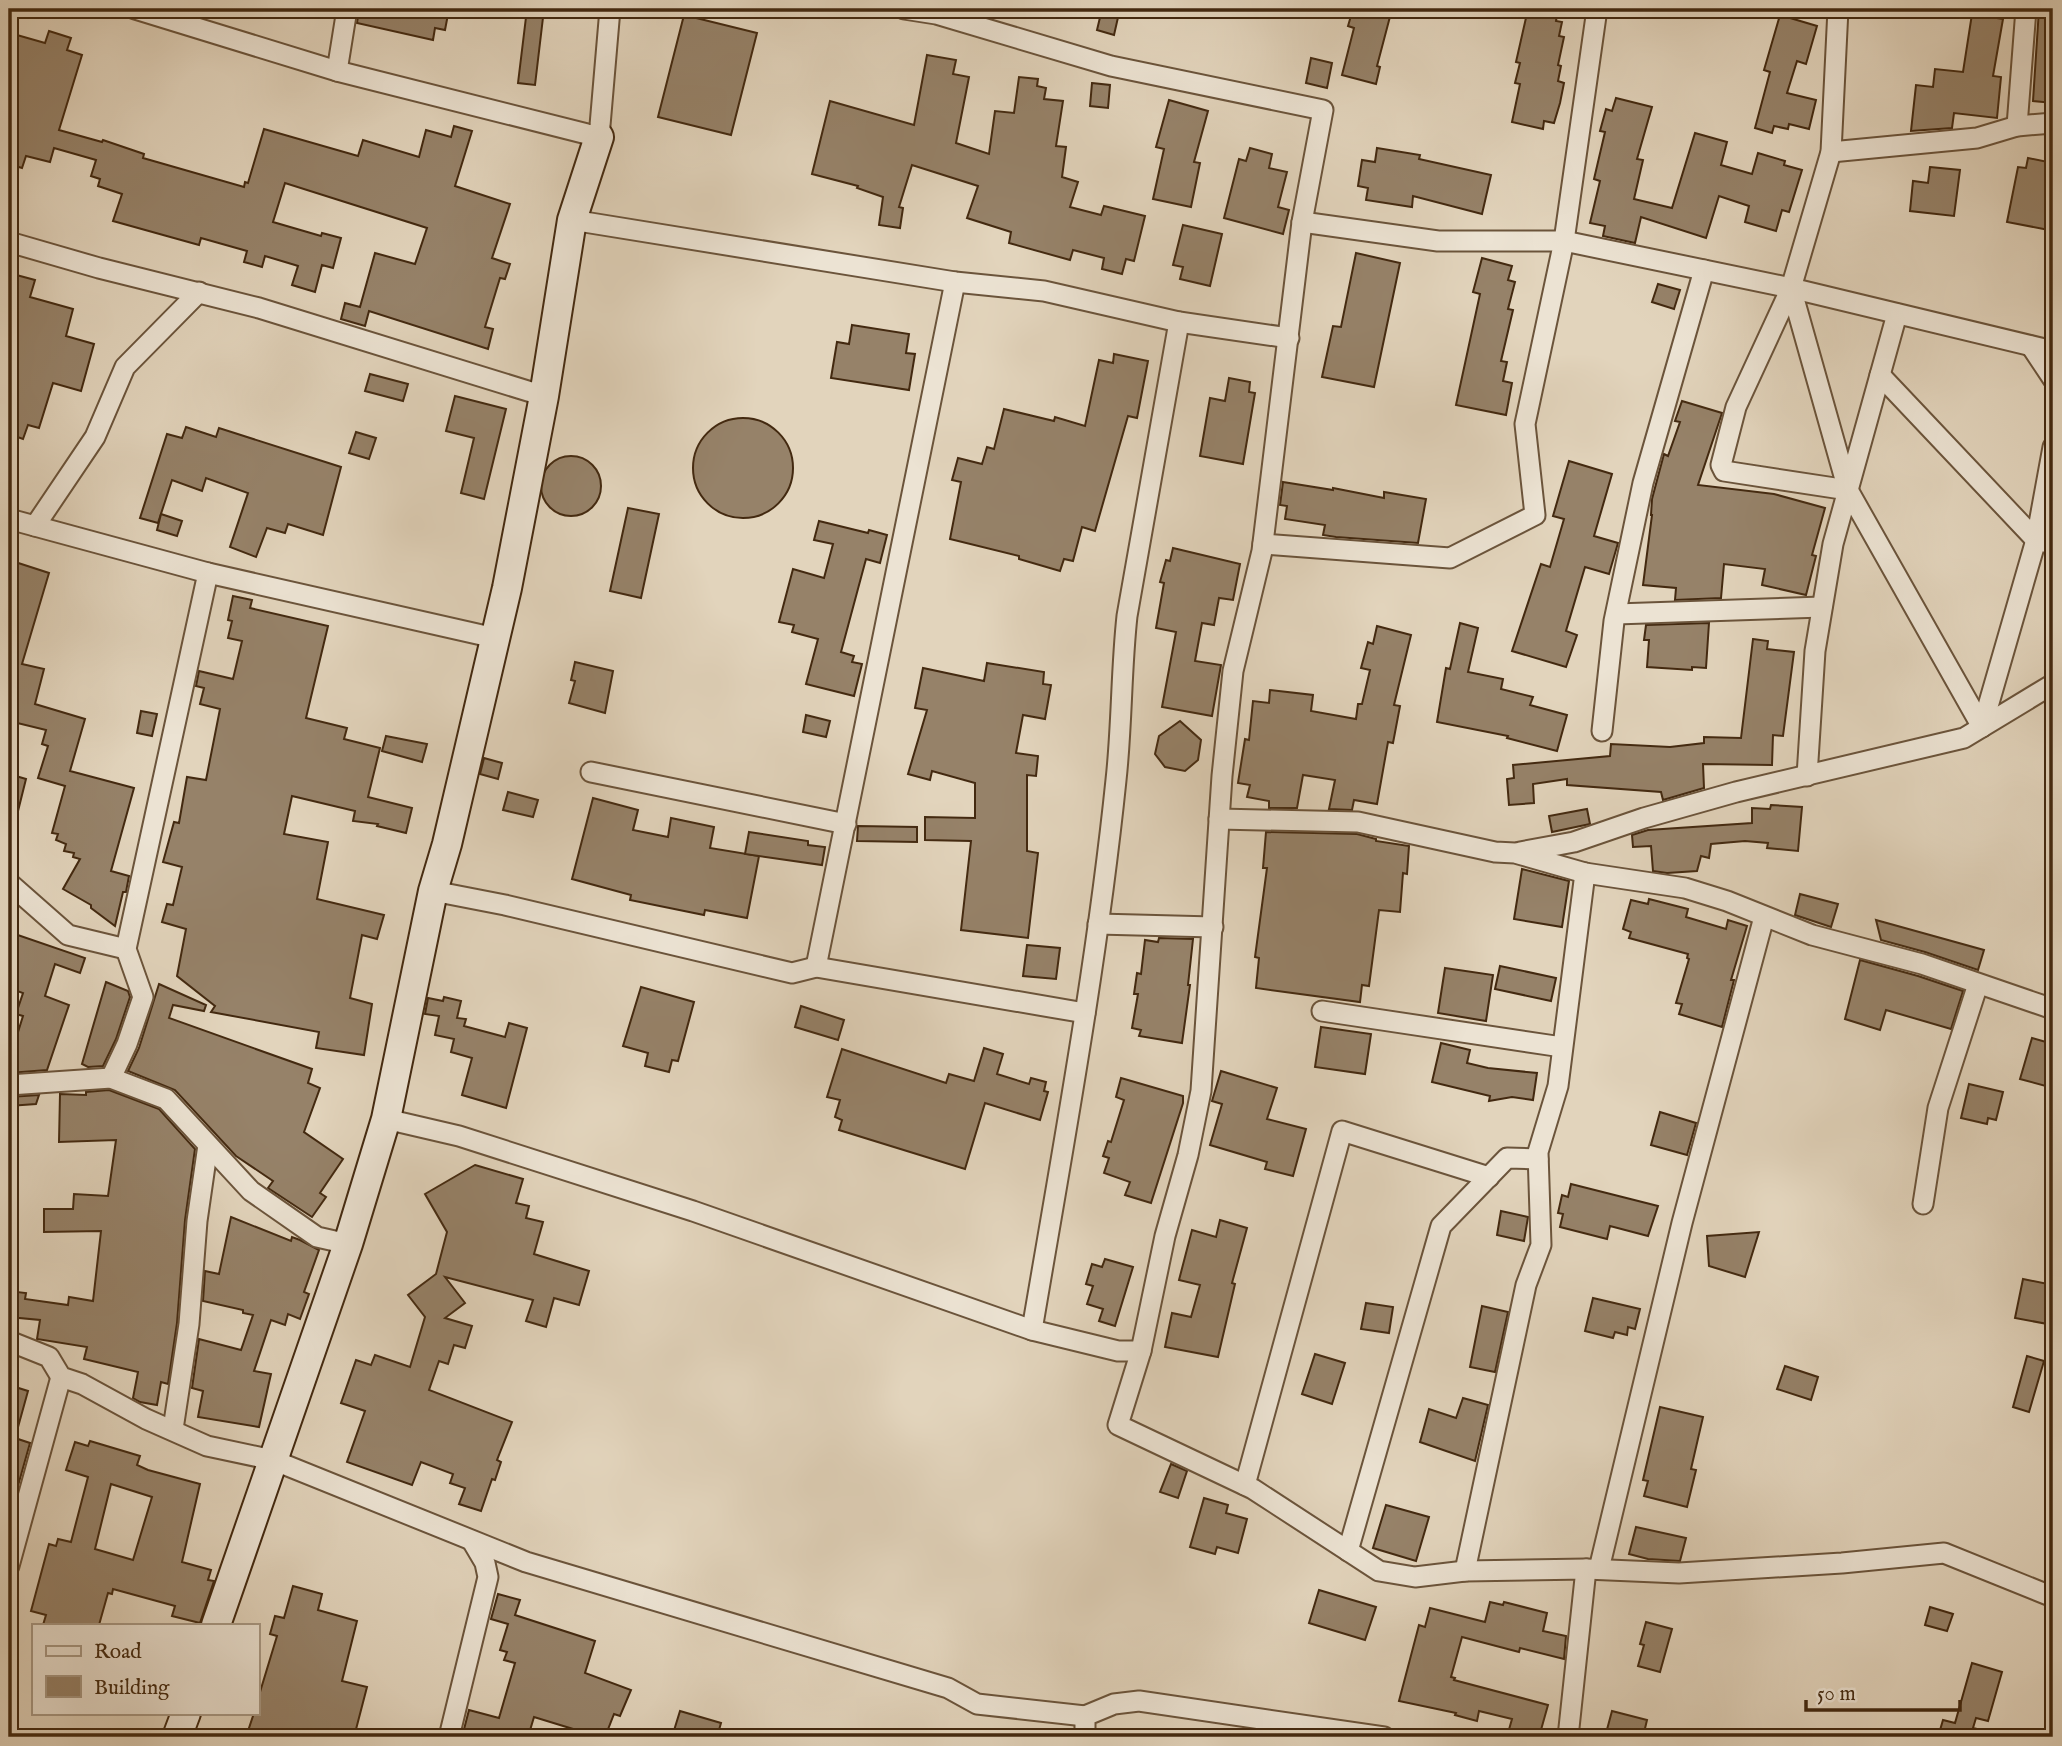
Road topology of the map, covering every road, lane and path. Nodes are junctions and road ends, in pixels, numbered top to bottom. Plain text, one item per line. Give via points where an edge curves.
1 (135, 9) edge
2 (347, 9) edge
3 (610, 9) edge
4 (904, 9) edge
5 (1597, 9) edge
6 (1838, 9) edge
7 (2026, 9) edge
8 (337, 71) junction
9 (2053, 123) edge
10 (2017, 126) junction
11 (599, 137) junction
12 (1831, 152) junction
13 (572, 219) junction
14 (1302, 222) junction
15 (9, 242) edge
16 (1564, 242) junction
17 (1704, 270) junction
18 (956, 282) junction
19 (1791, 288) junction
20 (199, 292) junction
21 (1897, 314) junction
22 (1179, 322) junction
23 (1289, 338) junction
24 (2031, 346) junction
25 (2053, 351) edge
26 (1880, 375) junction
27 (2053, 379) edge
28 (544, 396) junction
29 (2053, 447) edge
30 (1848, 490) junction
31 (9, 519) edge
32 (35, 526) junction
33 (2044, 542) edge
34 (1263, 544) junction
35 (208, 573) junction
36 (1822, 607) junction
37 (1616, 614) junction
38 (495, 638) junction
39 (2053, 684) edge
40 (1982, 727) junction
41 (1602, 731) dead end
42 (591, 772) dead end
43 (1807, 776) junction
44 (1219, 819) junction
45 (846, 824) junction
46 (1515, 853) junction
47 (1585, 873) junction
48 (9, 883) edge
49 (433, 891) junction
50 (1764, 917) junction
51 (1098, 924) junction
52 (1213, 926) junction
53 (126, 949) junction
54 (816, 967) junction
55 (1978, 984) junction
56 (2053, 1009) edge
57 (1322, 1011) dead end
58 (1085, 1013) junction
59 (1562, 1047) junction
60 (111, 1078) junction
61 (9, 1085) edge
62 (386, 1119) junction
63 (208, 1145) junction
64 (1538, 1159) junction
65 (1489, 1177) junction
66 (1923, 1204) dead end
67 (348, 1244) junction
68 (1032, 1329) junction
69 (9, 1341) edge
70 (1142, 1351) junction
71 (61, 1377) junction
72 (173, 1429) junction
73 (273, 1460) junction
74 (1245, 1485) junction
75 (472, 1541) junction
76 (1348, 1551) junction
77 (9, 1566) edge
78 (1593, 1569) junction
79 (1465, 1572) junction
80 (2053, 1597) edge
81 (216, 1624) edge
82 (186, 1714) edge
83 (1085, 1716) junction
84 (177, 1737) edge
85 (449, 1737) edge
86 (1085, 1737) edge
87 (1384, 1737) edge
88 (1568, 1737) edge

1 - 8 street
2 - 8 street
3 - 11 street
4 - 14 street via 936,14 1111,66 1323,110
5 - 16 street
6 - 12 street
7 - 10 street
8 - 11 street
9 - 10 street
10 - 12 street via 1977,138
11 - 13 street
12 - 19 street
13 - 18 street
13 - 28 street
14 - 16 street via 1438,241
14 - 23 street
15 - 20 street
16 - 17 street
16 - 34 street via 1525,424 1535,515 1450,558
17 - 19 street
17 - 37 street via 1643,484
18 - 22 street via 1044,291
18 - 45 street
19 - 21 street
19 - 30 street
19 - 30 street via 1736,407 1721,467
20 - 28 street
20 - 32 street via 125,367 95,437
21 - 24 street
21 - 26 street
22 - 23 street
22 - 51 street via 1127,616 1116,778
23 - 34 street
24 - 25 street
24 - 27 street
26 - 30 street
26 - 33 street
28 - 38 street
29 - 33 street
30 - 36 street
30 - 40 street
31 - 32 street
32 - 35 street
33 - 40 street
34 - 44 street via 1233,671
35 - 38 street
35 - 53 street
36 - 37 street
36 - 43 street
37 - 41 street
38 - 49 street
39 - 40 street
40 - 43 street via 1964,738
42 - 45 street
43 - 46 street via 1644,818 1574,842
44 - 46 street via 1358,822
44 - 52 street
45 - 54 street
46 - 47 street
47 - 50 street via 1685,888
47 - 59 street
48 - 53 street via 68,935
49 - 54 street via 792,973
49 - 62 street
50 - 55 street
50 - 78 street
51 - 52 street
51 - 58 street
52 - 70 street via 1201,1091
53 - 60 street via 143,998
54 - 58 street
55 - 56 street
55 - 66 street via 1938,1108
57 - 59 street
58 - 68 street
59 - 64 street via 1558,1086
60 - 61 street
60 - 63 street via 166,1100
62 - 67 street
62 - 68 street via 459,1136 693,1211
63 - 67 street via 251,1191 289,1219 317,1237
63 - 72 street
64 - 65 street via 1507,1158
64 - 79 street via 1541,1245 1526,1285
65 - 74 street via 1342,1131
65 - 76 street via 1441,1226
67 - 73 street
68 - 70 street via 1118,1351
69 - 71 street via 49,1357
70 - 74 street via 1118,1425
71 - 72 street
71 - 77 street
72 - 73 street via 207,1446
73 - 75 street
73 - 81 street
74 - 76 street
75 - 83 street via 526,1562 948,1688 977,1704
75 - 85 street via 488,1577
76 - 79 street via 1379,1571 1415,1577
78 - 79 street
78 - 80 street via 1679,1573 1944,1553
78 - 88 street
82 - 84 street
83 - 86 street
83 - 87 street via 1114,1704 1139,1701

